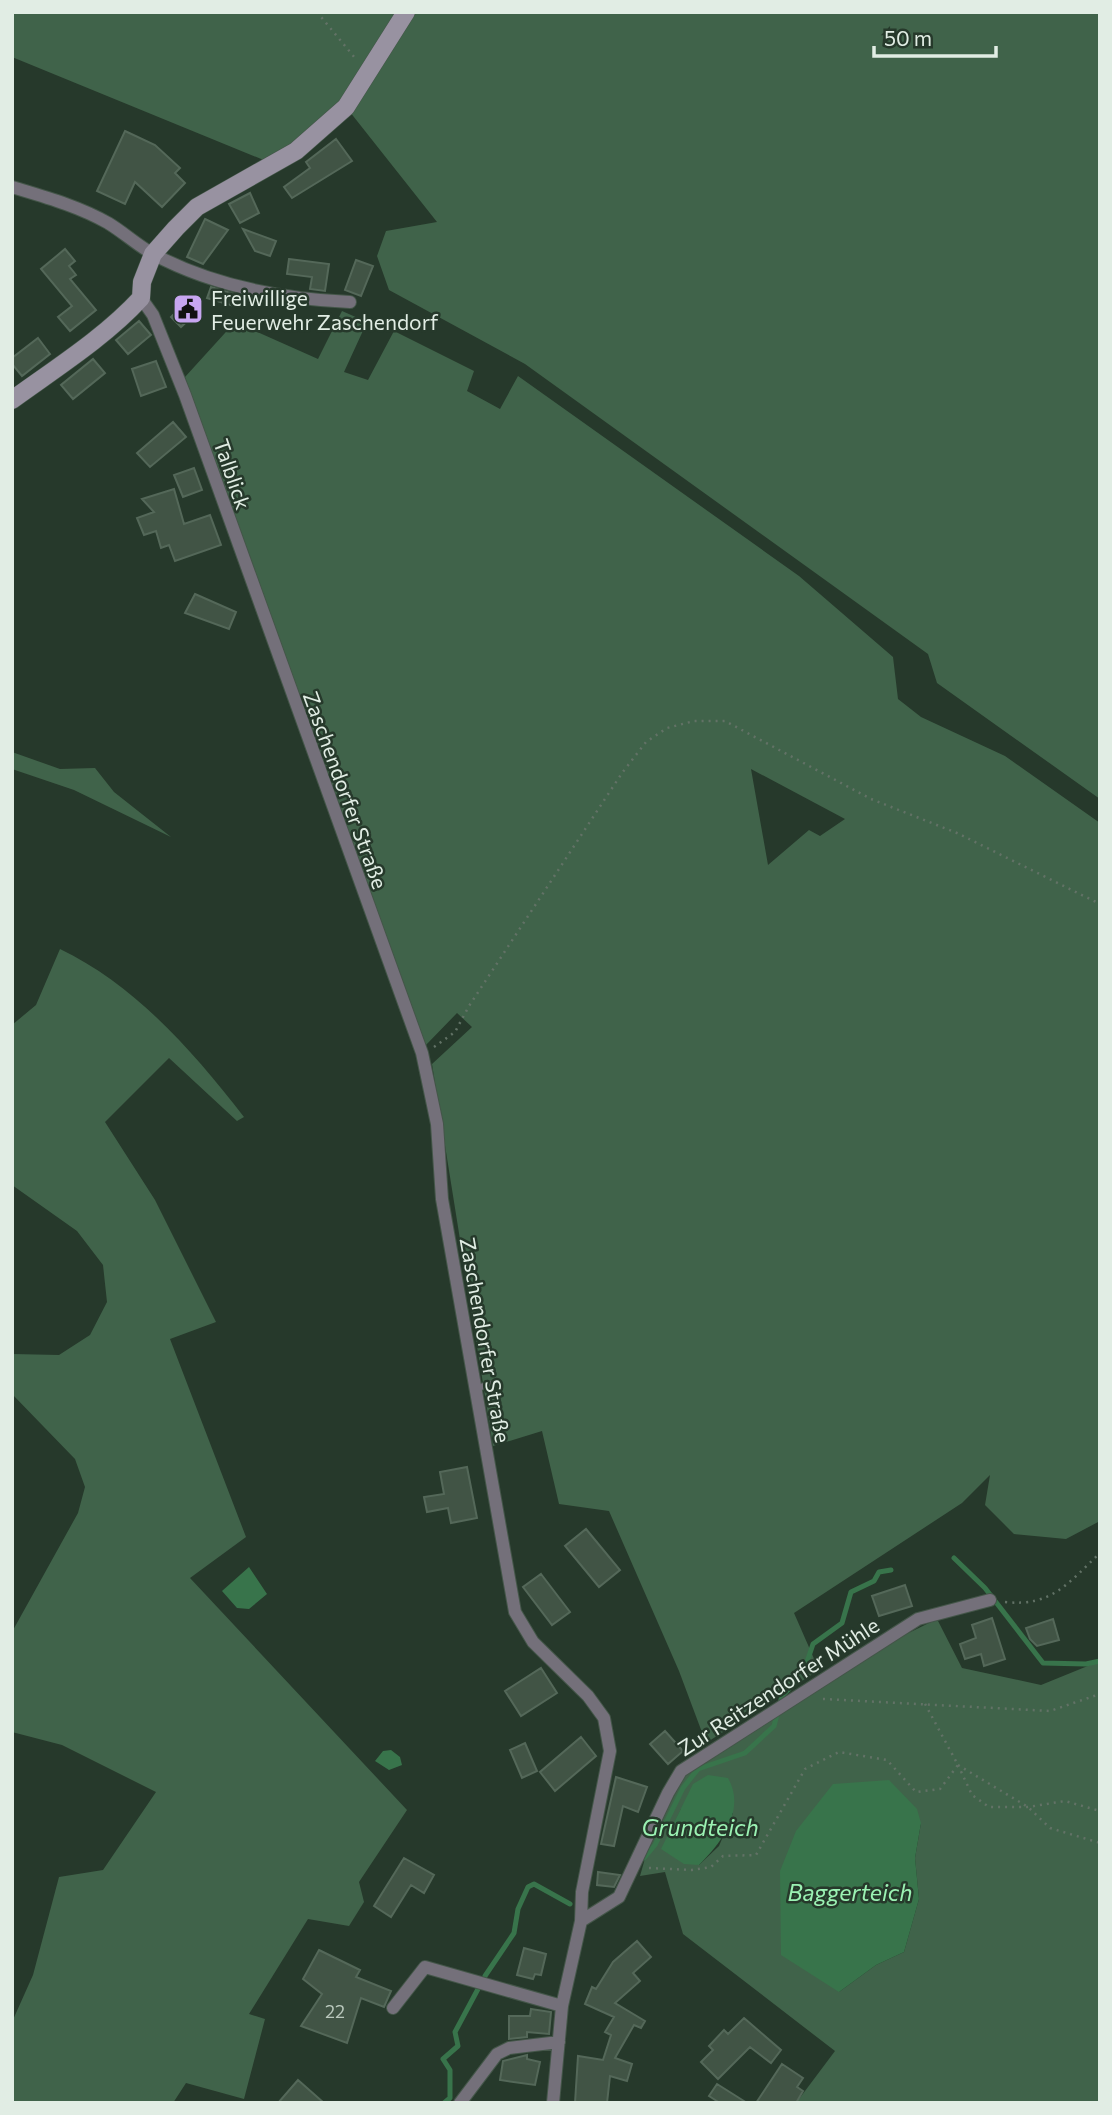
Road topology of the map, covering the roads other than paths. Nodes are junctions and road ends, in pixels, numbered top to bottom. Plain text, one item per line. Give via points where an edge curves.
1 (407, 12) edge
2 (12, 187) edge
3 (153, 254) junction
4 (141, 298) junction
5 (351, 302) dead end
6 (12, 400) edge
7 (280, 667) joint
8 (493, 1384) dead end
9 (476, 1388) junction
10 (995, 1601) road end
11 (581, 1921) junction
12 (562, 2006) junction
13 (393, 2008) dead end
14 (559, 2042) junction
15 (460, 2103) edge
16 (553, 2103) edge

1 - 3 street via 346,107 296,151 197,207
2 - 3 street via 69,204 108,223
3 - 4 street
3 - 5 street via 261,293
4 - 6 street via 113,326
4 - 7 street, Talblick via 153,315 185,395
7 - 9 street, Zaschendorfer Straße via 422,1054 437,1124 442,1199
8 - 9 lane
9 - 11 street, Zaschendorfer Straße via 515,1612 533,1642 604,1718 610,1751 582,1892
10 - 11 street, Zur Reitzendorfer Mühle via 918,1619 681,1771 619,1897
11 - 12 street, Zaschendorfer Straße
12 - 13 street via 425,1967
12 - 14 street, Zaschendorfer Straße
14 - 15 street via 509,2048 497,2054
14 - 16 street, Zaschendorfer Straße

